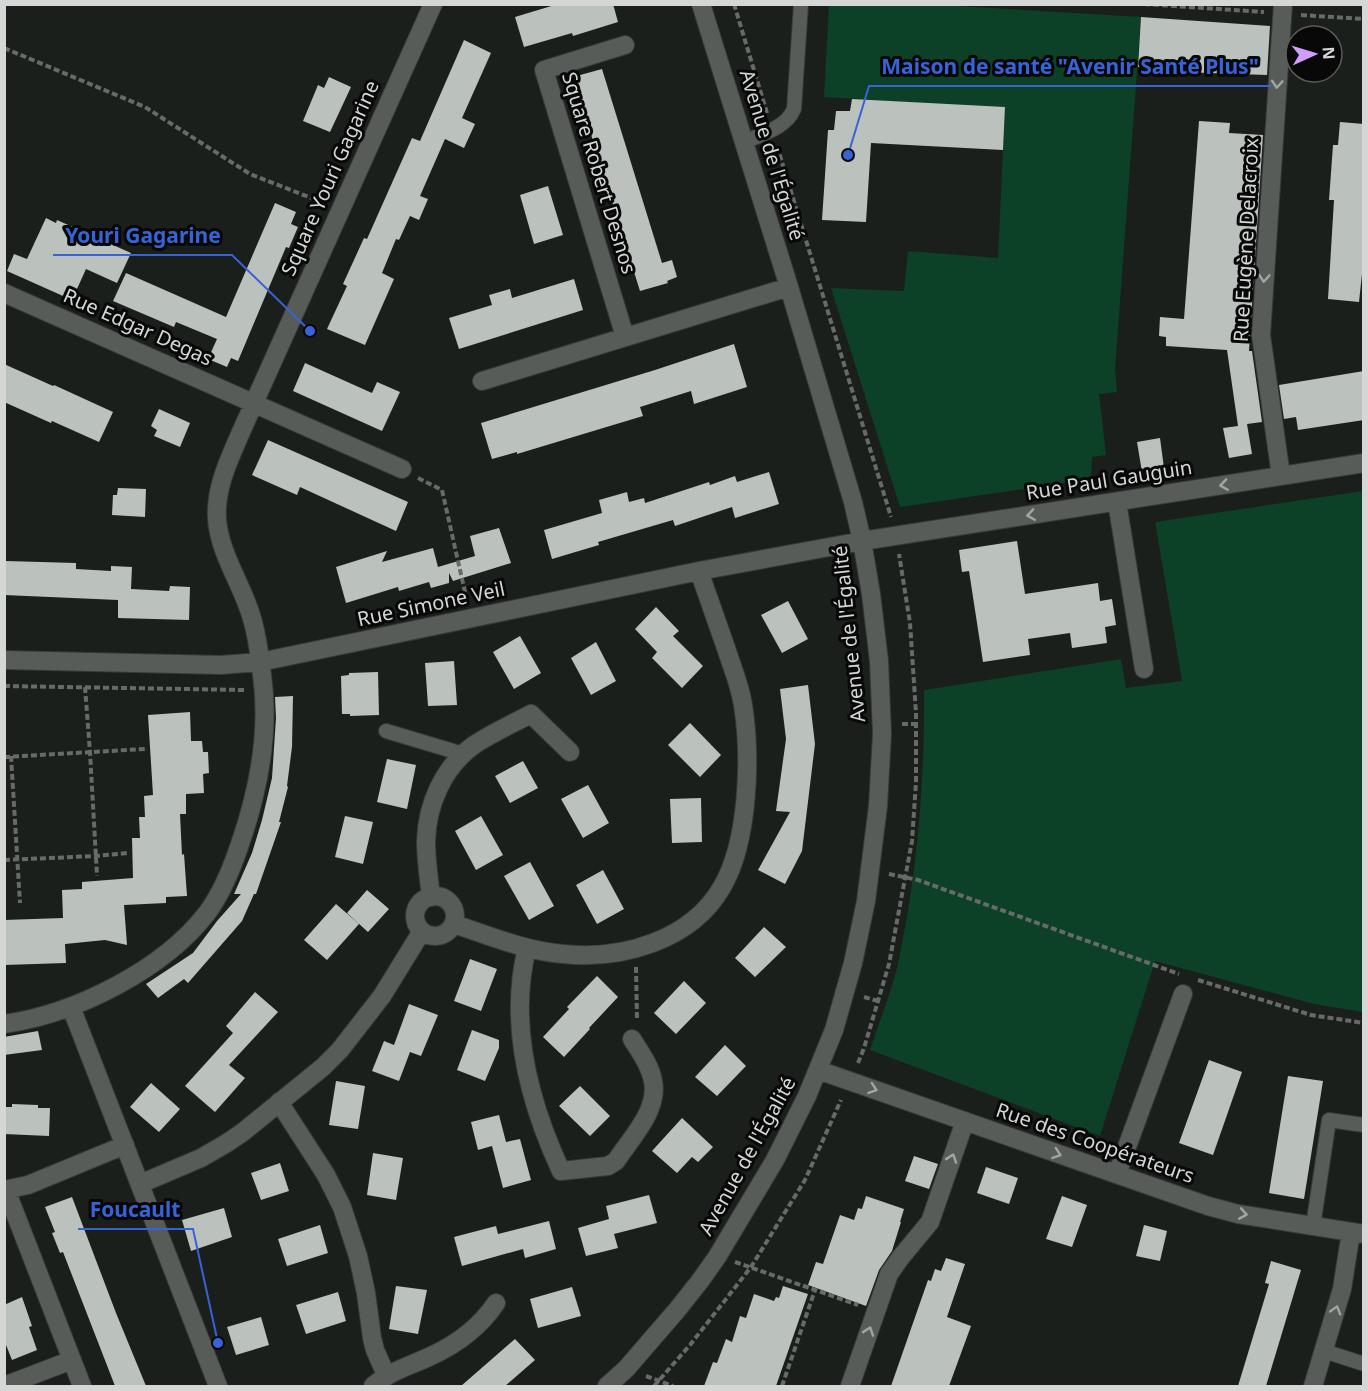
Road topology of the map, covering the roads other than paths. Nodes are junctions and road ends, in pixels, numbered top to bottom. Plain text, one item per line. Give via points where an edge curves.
1 (433, 4) edge
2 (701, 4) edge
3 (801, 4) edge
4 (1282, 9) edge
5 (625, 45) dead end
6 (744, 142) junction
7 (789, 287) junction
8 (4, 293) edge
9 (625, 337) junction
10 (482, 381) dead end
11 (254, 403) junction
12 (1364, 463) edge
13 (402, 469) road end
14 (1281, 476) junction
15 (1117, 502) junction
16 (862, 541) junction
17 (699, 571) junction
18 (4, 660) edge
19 (260, 662) junction
20 (1144, 669) dead end
21 (386, 731) dead end
22 (570, 752) dead end
23 (463, 754) junction
24 (431, 897) junction
25 (454, 924) junction
26 (422, 931) junction
27 (527, 948) junction
28 (1183, 994) dead end
29 (71, 1007) junction
30 (4, 1024) edge
31 (635, 1043) road end
32 (818, 1070) junction
33 (279, 1102) junction
34 (964, 1122) junction
35 (1364, 1125) edge
36 (125, 1145) junction
37 (1117, 1174) junction
38 (140, 1184) junction
39 (5, 1190) edge
40 (1313, 1226) junction
41 (1357, 1233) edge
42 (496, 1303) dead end
43 (1324, 1351) junction
44 (72, 1360) junction
45 (1364, 1364) edge
46 (380, 1381) edge
47 (4, 1386) edge
48 (82, 1386) edge
49 (218, 1386) edge
50 (607, 1386) edge
51 (850, 1386) edge
52 (1313, 1386) edge

1 - 11 street, Square Youri Gagarine
2 - 6 street, Avenue de l'Égalité
3 - 6 lane via 794,109 783,124
4 -> 14 street, Rue Eugène Delacroix via 1261,324
5 - 9 street, Square Robert Desnos via 544,70
6 - 7 street, Avenue de l'Égalité
7 - 9 street
7 - 16 street, Avenue de l'Égalité
8 - 11 street, Rue Edgar Degas
9 - 10 street
11 - 13 street
11 - 19 street, Square Youri Gagarine via 223,475 217,519 219,534 253,619
12 - 14 street, Rue Paul Gauguin
14 -> 15 street, Rue Paul Gauguin
15 -> 16 street, Rue Paul Gauguin
15 - 20 street
16 - 17 street, Rue Simone Veil
16 - 32 street, Avenue de l'Égalité via 879,661 882,734 878,806 862,924 834,1030
17 - 19 street, Rue Simone Veil
17 - 27 street via 742,703 747,768 743,817 728,875 699,915 676,931 636,949 579,955
18 - 19 street, Rue Simone Veil via 221,665
19 - 29 street, Square Youri Gagarine via 264,740 258,782 250,817 216,901 195,927 159,959
21 - 23 lane
22 - 23 street via 531,714
23 - 24 street via 445,777 430,812 426,841
24 - 25 street via 449,902 455,912
24 - 26 street via 417,909 416,921
25 - 26 street via 440,936
25 - 27 street
26 - 33 street via 382,996 340,1050
27 - 31 street via 520,993 524,1058 537,1112 561,1171 608,1166 616,1161 649,1113 654,1082
28 - 37 street
29 - 30 street, Square Youri Gagarine
29 - 36 street
32 -> 34 street, Rue des Coopérateurs
32 - 50 street, Avenue de l'Égalité via 775,1160 717,1257 626,1369
33 - 38 street via 220,1147
33 - 46 street via 342,1207 358,1256
34 -> 37 street, Rue des Coopérateurs
51 -> 34 street via 894,1266 930,1222
35 - 40 lane via 1329,1120
36 - 38 street
36 - 39 street via 28,1185
37 -> 40 street, Rue des Coopérateurs via 1222,1210
38 - 49 street
39 - 44 street
40 - 41 street, Rue des Coopérateurs
43 -> 41 street
42 - 46 street via 481,1323 457,1341
43 - 45 lane
43 - 52 street
44 - 47 street
44 - 48 street

